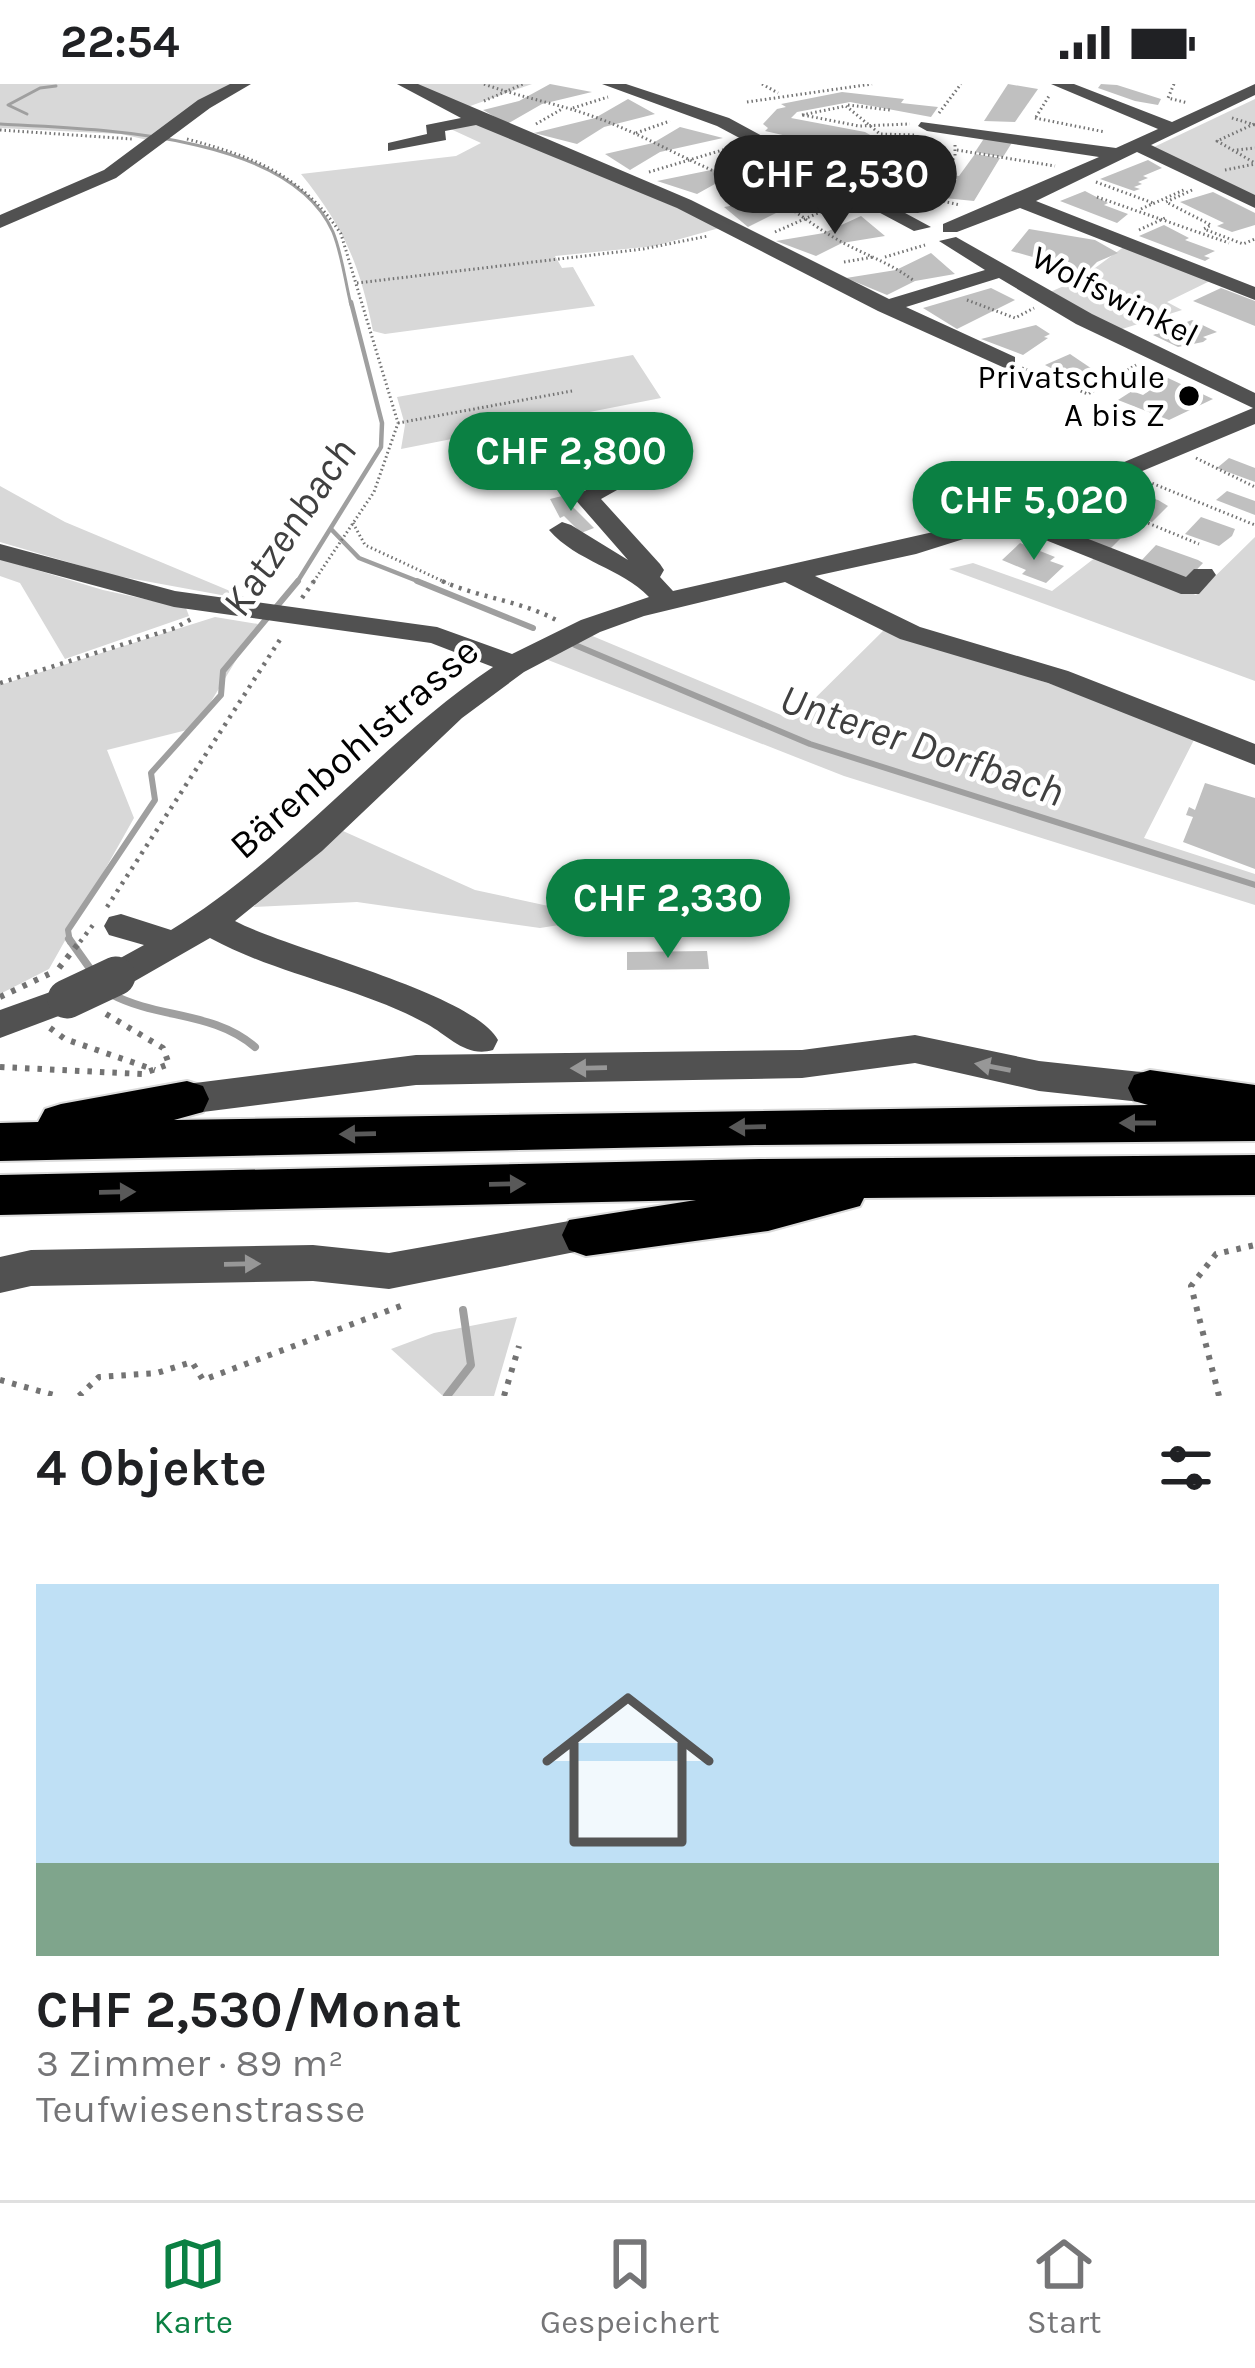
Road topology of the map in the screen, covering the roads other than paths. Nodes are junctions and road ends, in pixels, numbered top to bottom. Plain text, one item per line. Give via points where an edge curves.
1 (244, 84) edge
2 (405, 84) edge
3 (610, 84) edge
4 (1058, 85) edge
5 (1255, 89) edge
6 (475, 119) junction
7 (1172, 128) junction
8 (927, 132) road end
9 (1136, 145) junction
10 (394, 147) dead end
11 (1118, 154) junction
12 (1020, 201) junction
13 (1255, 202) edge
14 (0, 222) edge
15 (949, 234) junction
16 (999, 272) junction
17 (1255, 294) edge
18 (885, 307) junction
19 (1006, 362) road end
20 (1255, 403) edge
21 (1255, 415) edge
22 (614, 484) dead end
23 (1009, 517) junction
24 (562, 530) dead end
25 (0, 552) edge
26 (788, 573) junction
27 (1203, 575) dead end
28 (646, 578) junction
29 (666, 599) junction
30 (514, 665) junction
31 (1255, 755) edge
32 (209, 923) junction
33 (121, 926) dead end
34 (170, 947) junction
35 (10, 1011) edge
36 (480, 1040) dead end
37 (173, 1085) joint
38 (1150, 1088) joint
39 (1255, 1103) edge
40 (1255, 1123) edge
41 (0, 1137) edge
42 (1255, 1175) edge
43 (903, 1178) junction
44 (0, 1195) edge
45 (586, 1235) joint
46 (0, 1275) edge

1 - 14 street via 110,175
2 - 6 street
3 - 15 street, Wolfswinkel via 759,140 922,239
4 - 7 street
5 - 7 street
6 - 10 street via 439,125 432,129 440,136
6 - 18 street via 624,177
7 - 9 street
8 - 11 street
9 - 11 street
9 - 13 street via 1219,176
11 - 12 street via 1082,182
12 - 15 street
12 - 17 street
15 - 16 street, Wolfswinkel
16 - 18 street
16 - 20 street, Wolfswinkel
18 - 19 street
21 - 23 street, Bärenbohlstrasse
22 - 28 street via 585,497 651,570
23 - 26 street, Bärenbohlstrasse
23 - 27 street via 1190,588
24 - 28 street
25 - 30 street via 204,605 437,635
26 - 29 street, Bärenbohlstrasse
26 - 31 street via 894,627 1058,677
28 - 29 street
29 - 30 street, Bärenbohlstrasse via 569,627
30 - 32 street, Bärenbohlstrasse via 449,712 283,867
32 - 34 street, Bärenbohlstrasse
32 - 36 street via 438,1013
33 - 34 street
34 - 35 street, Bärenbohlstrasse, bridge via 116,976
38 -> 37 street via 1039,1076 914,1049 802,1064 416,1070
37 - 41 highway
38 - 39 highway
40 -> 41 highway
42 - 43 highway
44 -> 43 highway
43 - 45 highway via 768,1210
46 -> 45 street via 313,1263 389,1271

